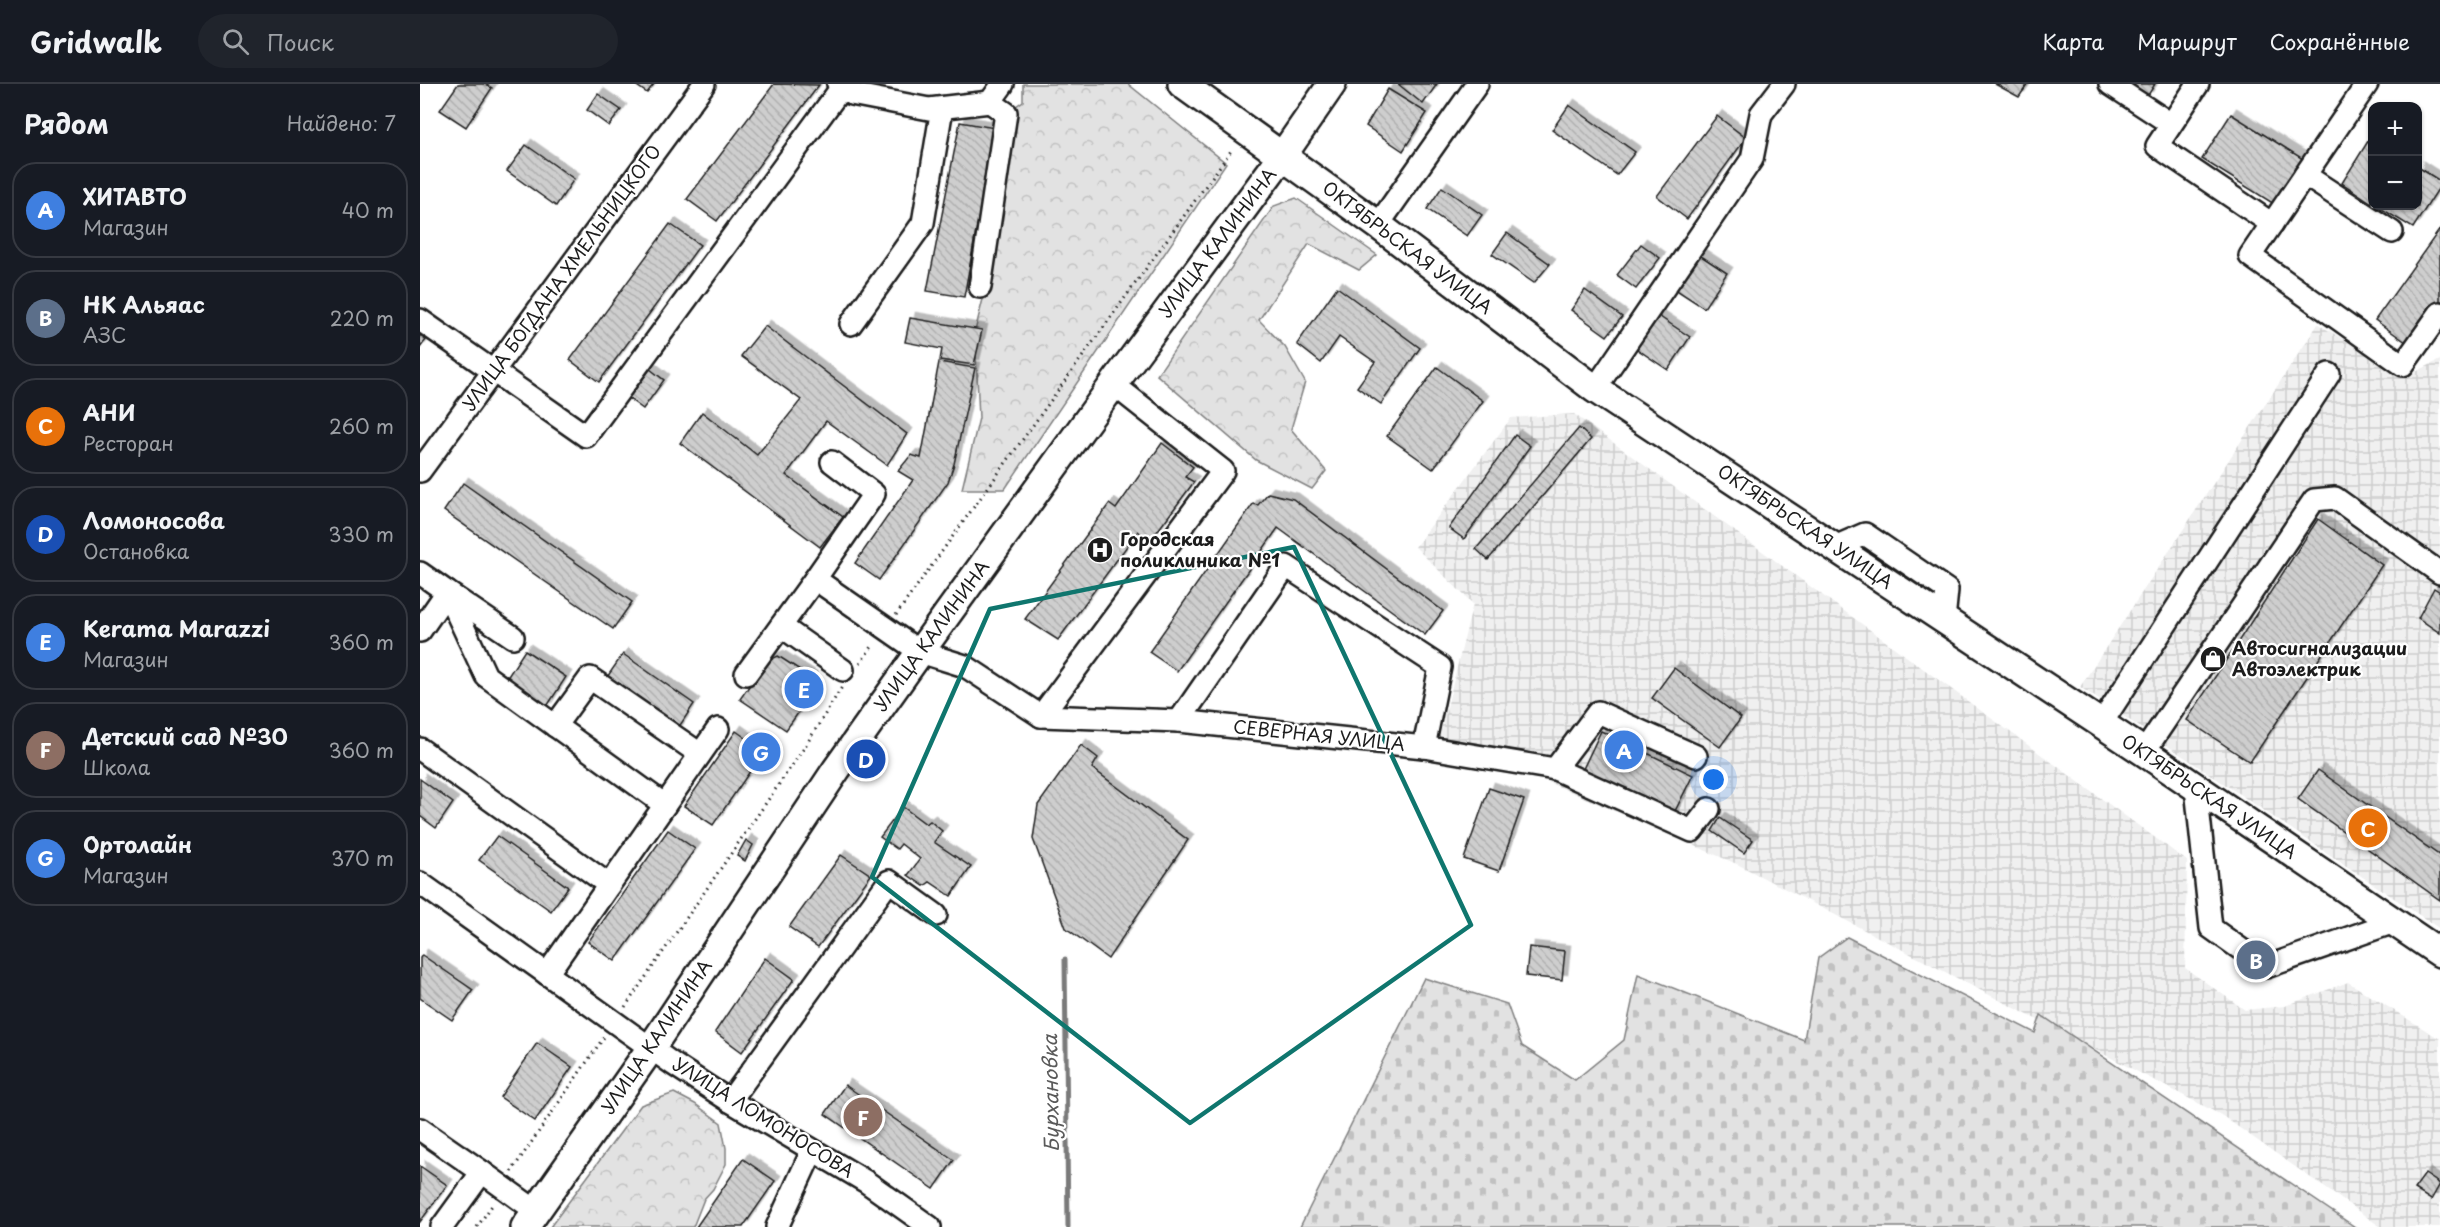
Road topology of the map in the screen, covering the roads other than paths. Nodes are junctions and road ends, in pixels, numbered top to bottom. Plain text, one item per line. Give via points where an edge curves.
1 (704, 84) edge
2 (1003, 84) edge
3 (1182, 84) edge
4 (1332, 84) edge
5 (1477, 84) edge
6 (1784, 84) edge
7 (2110, 84) edge
8 (2198, 84) edge
9 (2367, 84) edge
10 (840, 86) edge
11 (990, 102) junction
12 (942, 108) junction
13 (2171, 124) junction
14 (1283, 155) junction
15 (2306, 175) junction
16 (2272, 224) junction
17 (1378, 225) junction
18 (2392, 232) dead end
19 (980, 287) dead end
20 (2440, 313) edge
21 (420, 320) edge
22 (851, 324) dead end
23 (493, 373) junction
24 (2329, 374) dead end
25 (1113, 384) junction
26 (1595, 388) junction
27 (832, 462) dead end
28 (420, 471) edge
29 (420, 573) edge
30 (2440, 573) edge
31 (815, 579) junction
32 (447, 592) junction
33 (781, 626) junction
34 (420, 631) edge
35 (513, 637) dead end
36 (920, 652) junction
37 (843, 670) dead end
38 (746, 674) dead end
39 (1041, 716) junction
40 (1179, 721) junction
41 (2101, 724) junction
42 (555, 726) junction
43 (718, 729) dead end
44 (1424, 747) junction
45 (420, 749) edge
46 (2144, 752) junction
47 (700, 754) junction
48 (1696, 756) dead end
49 (1555, 769) junction
50 (2196, 788) junction
51 (665, 805) junction
52 (1709, 809) dead end
53 (420, 883) edge
54 (609, 885) junction
55 (936, 915) dead end
56 (2394, 922) junction
57 (2440, 952) edge
58 (547, 974) junction
59 (651, 1048) junction
60 (730, 1101) junction
61 (420, 1129) edge
62 (812, 1151) junction
63 (482, 1172) junction
64 (530, 1219) edge
65 (442, 1227) edge
66 (777, 1227) edge
67 (930, 1227) edge

1 - 23 street, УЛИЦА БОГДАНА ХМЕЛЬНИЦКОГО
2 - 11 street
3 - 14 main road, ОКТЯБРЬСКАЯ УЛИЦА
4 - 14 main road, УЛИЦА КАЛИНИНА
5 - 17 street
6 - 26 street via 1761,114 1752,159
7 - 13 street
8 - 13 street
9 - 15 street
10 - 12 street via 851,94 929,110
10 - 23 street via 586,436
11 - 12 street
11 - 19 street via 1006,113
12 - 22 street via 923,223
13 - 16 street via 2157,146
14 - 17 main road, ОКТЯБРЬСКАЯ УЛИЦА
14 - 25 main road, УЛИЦА КАЛИНИНА
15 - 16 street
15 - 18 street
16 - 20 street via 2250,256 2403,365
17 - 26 main road, ОКТЯБРЬСКАЯ УЛИЦА
21 - 23 street
23 - 28 street, УЛИЦА БОГДАНА ХМЕЛЬНИЦКОГО
24 - 41 street
25 - 36 main road, УЛИЦА КАЛИНИНА
25 - 39 street via 1223,471
26 - 41 main road, ОКТЯБРЬСКАЯ УЛИЦА
27 - 31 street via 874,495
29 - 32 street
30 - 46 street via 2335,498 2314,500
31 - 33 street
31 - 36 street
32 - 34 street
32 - 35 street
32 - 42 street via 486,676
33 - 37 street
33 - 38 street
36 - 39 street via 964,666
36 - 59 main road, УЛИЦА КАЛИНИНА via 836,770
39 - 40 street, СЕВЕРНАЯ УЛИЦА
40 - 44 street, СЕВЕРНАЯ УЛИЦА
40 - 44 street via 1286,566 1440,667
41 - 46 main road, ОКТЯБРЬСКАЯ УЛИЦА
42 - 47 street via 590,678
42 - 51 street
43 - 47 street
44 - 49 street, СЕВЕРНАЯ УЛИЦА
45 - 54 street
46 - 50 main road, ОКТЯБРЬСКАЯ УЛИЦА
47 - 51 street
48 - 49 street via 1598,712
49 - 52 street, СЕВЕРНАЯ УЛИЦА via 1692,831
50 - 56 main road, ОКТЯБРЬСКАЯ УЛИЦА
50 - 56 street via 2211,928 2266,967
51 - 54 street
53 - 58 street, УЛИЦА ЛОМОНОСОВА
54 - 58 street
55 - 60 street via 889,881
56 - 57 main road, ОКТЯБРЬСКАЯ УЛИЦА
58 - 59 street, УЛИЦА ЛОМОНОСОВА
59 - 60 street, УЛИЦА ЛОМОНОСОВА
59 - 64 main road, УЛИЦА КАЛИНИНА
60 - 62 street, УЛИЦА ЛОМОНОСОВА
61 - 63 street
62 - 66 street
62 - 67 street, УЛИЦА ЛОМОНОСОВА
63 - 64 street
63 - 65 street

